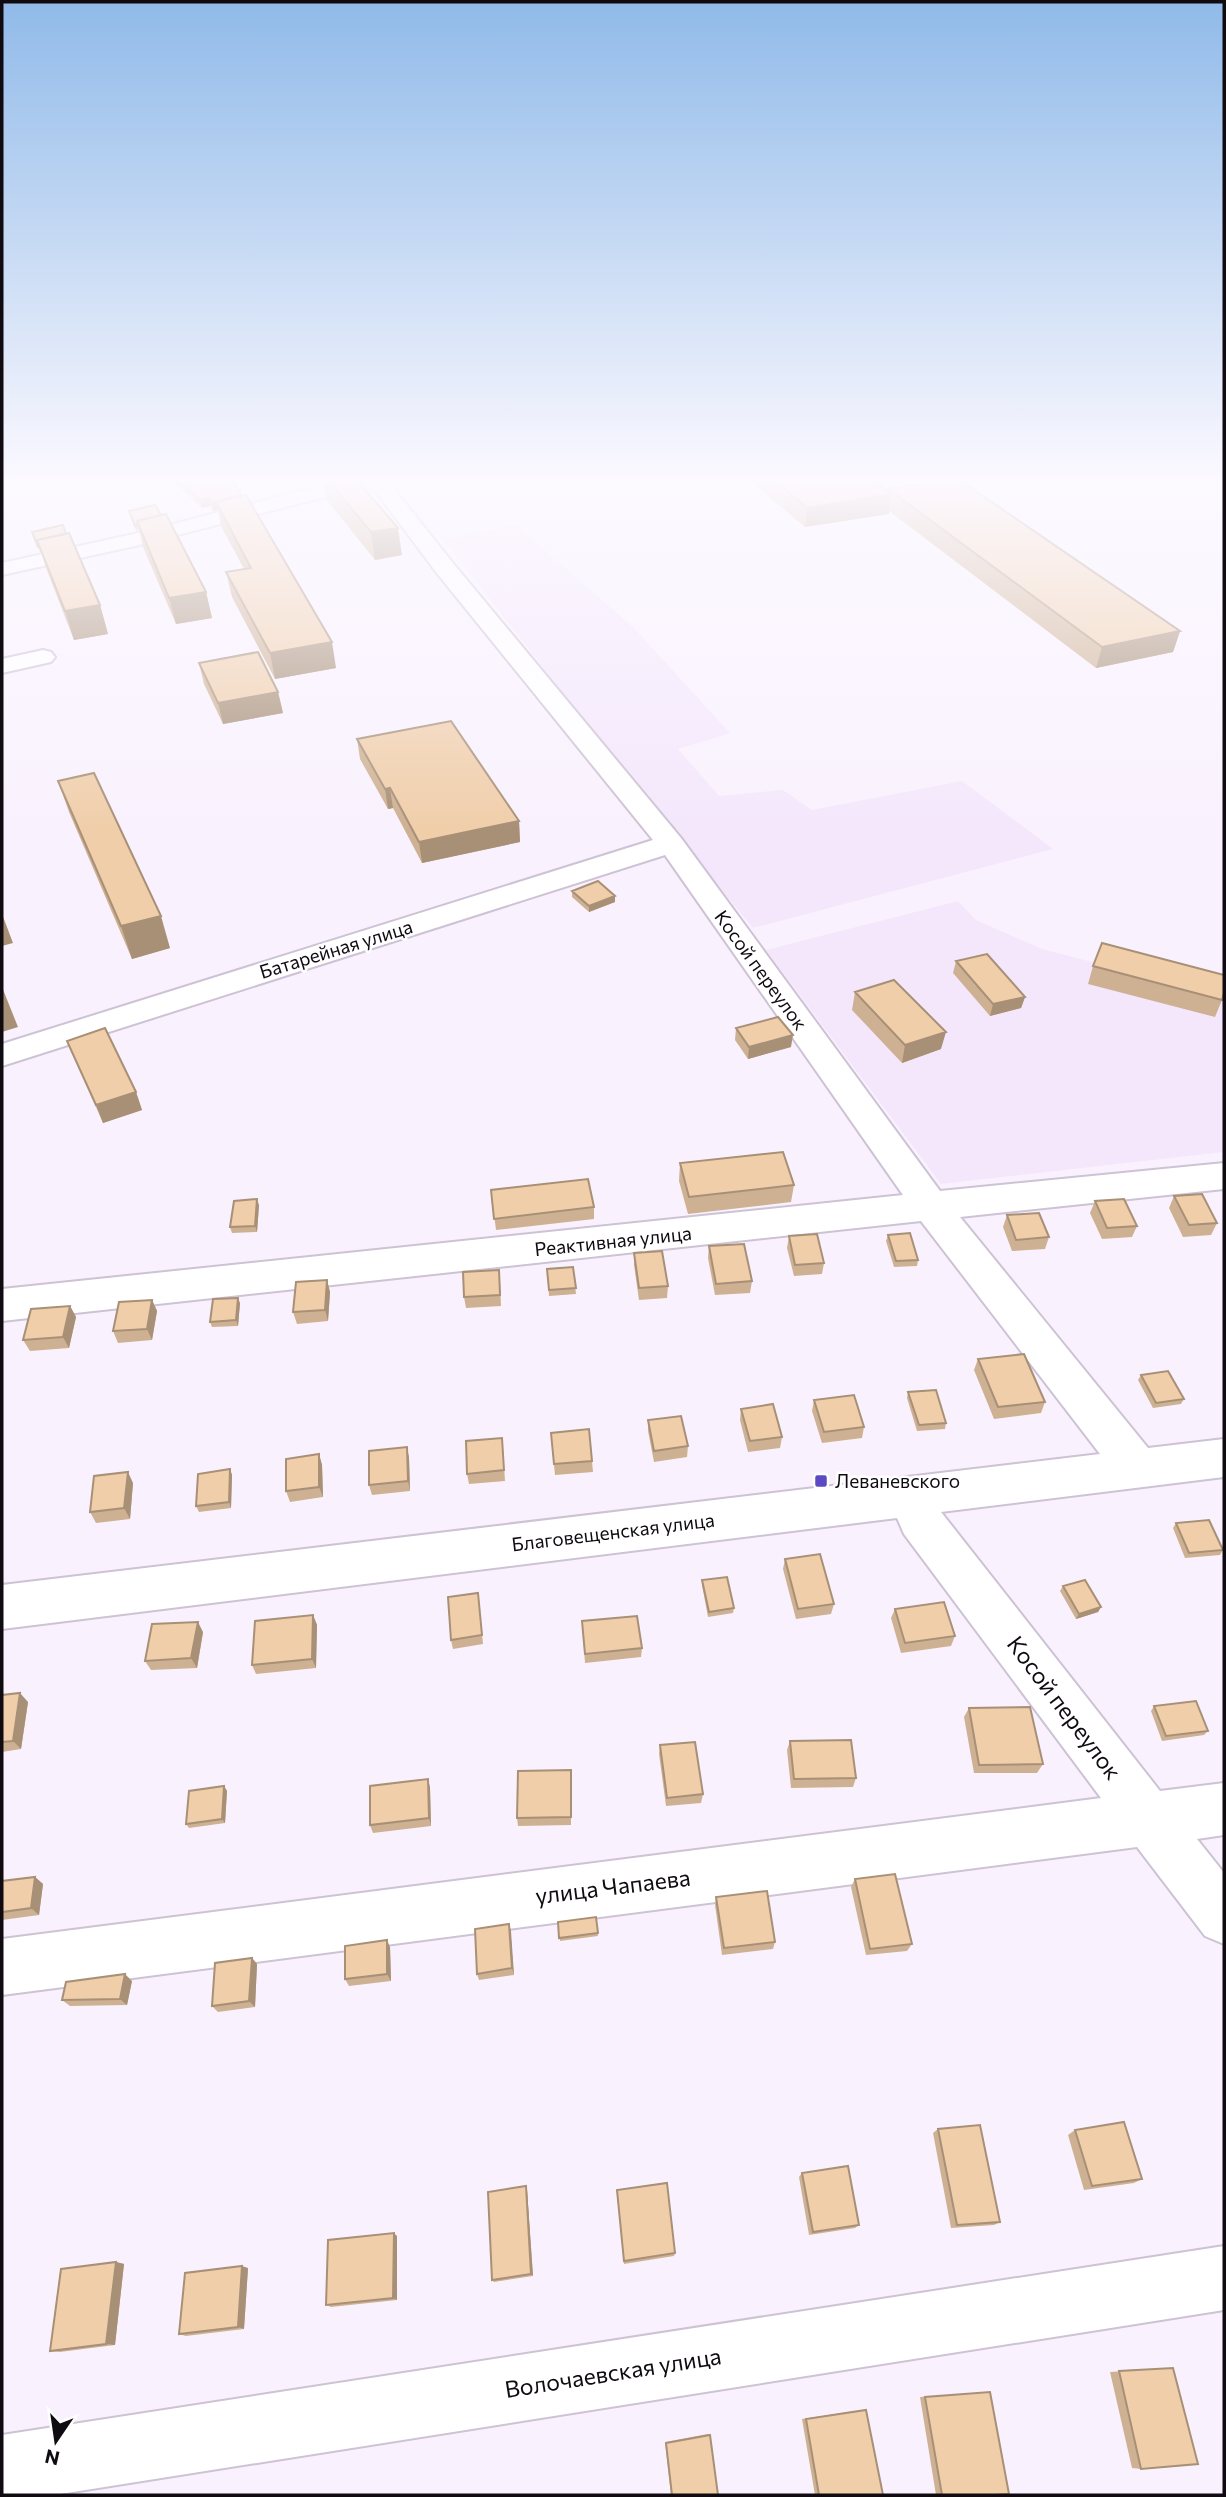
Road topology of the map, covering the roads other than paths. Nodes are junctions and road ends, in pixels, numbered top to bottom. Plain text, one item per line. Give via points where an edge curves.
1 (467, 596) edge
2 (43, 657) dead end
3 (2, 666) edge
4 (670, 844) junction
5 (2, 1055) edge
6 (1224, 1176) edge
7 (930, 1205) junction
8 (2, 1305) edge
9 (1224, 1458) edge
10 (1137, 1468) junction
11 (915, 1494) junction
12 (2, 1607) edge
13 (1224, 1809) edge
14 (1148, 1818) junction
15 (1224, 1917) edge
16 (2, 1967) edge
17 (1224, 2277) edge
18 (2, 2469) edge

1 - 4 street, Косой переулок
2 - 3 street
4 - 5 street, Батарейная улица
4 - 7 street, Косой переулок
6 - 7 street, Реактивная улица
7 - 8 street, Реактивная улица
7 - 10 street, Косой переулок
9 - 10 street, Благовещенская улица
10 - 11 street, Благовещенская улица
11 - 12 street, Благовещенская улица
11 - 14 street, Косой переулок via 920,1520
13 - 14 street, улица Чапаева
14 - 15 street, Косой переулок
14 - 16 street, улица Чапаева
17 - 18 street, Волочаевская улица

